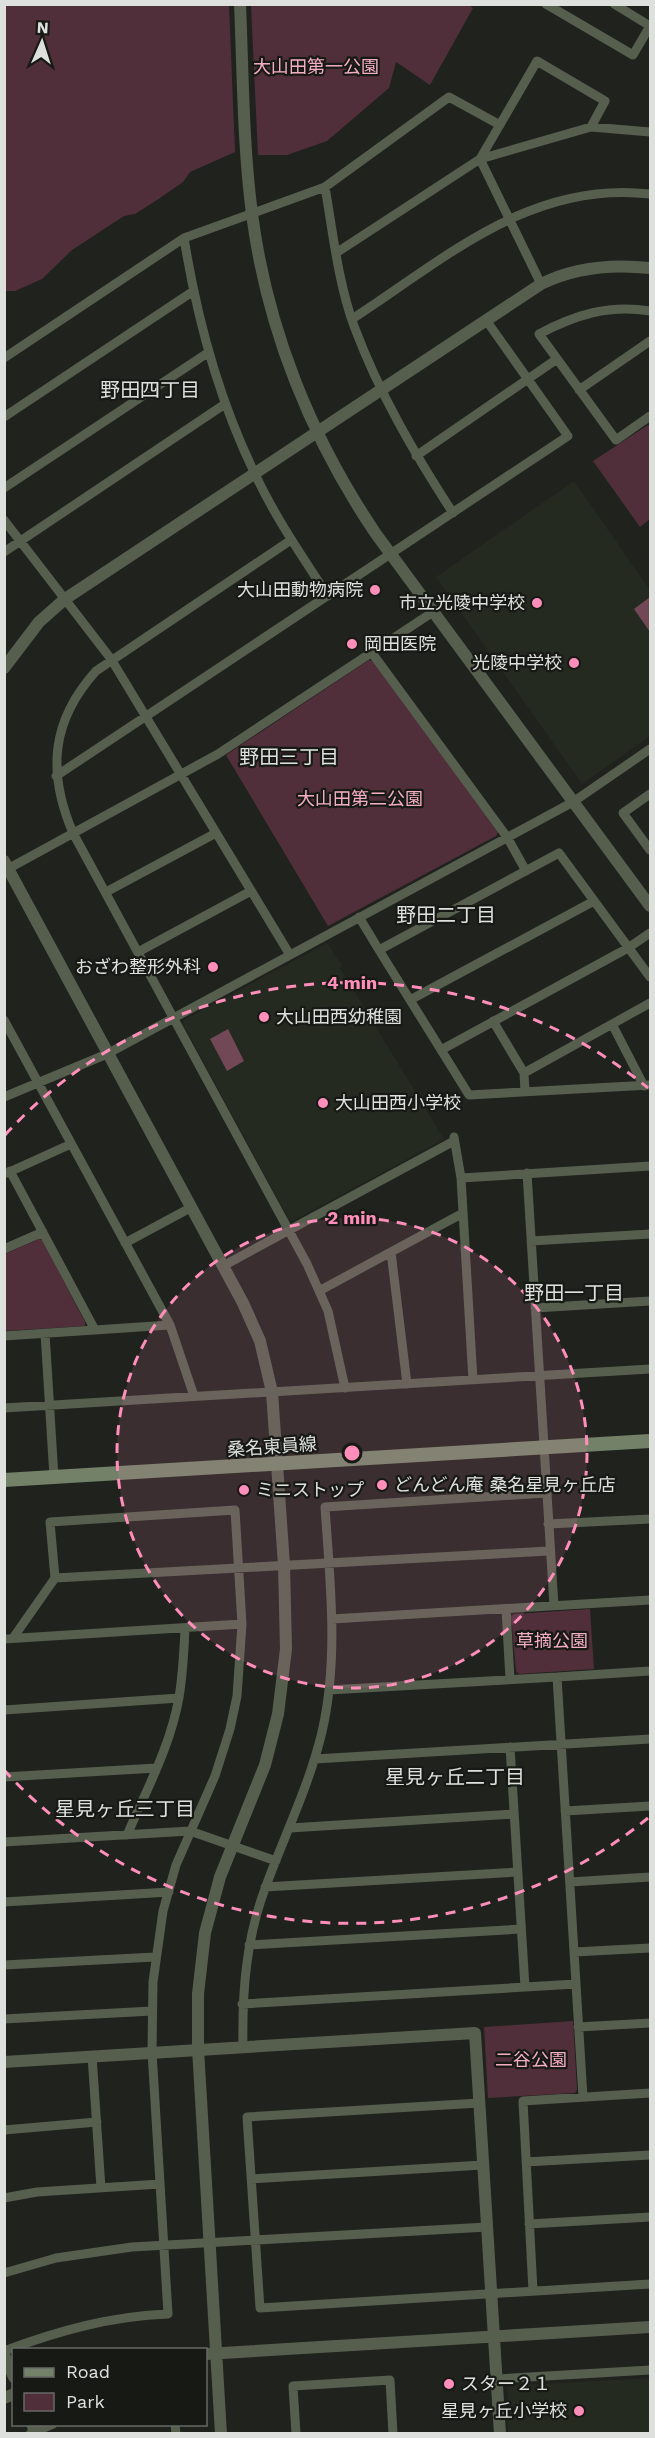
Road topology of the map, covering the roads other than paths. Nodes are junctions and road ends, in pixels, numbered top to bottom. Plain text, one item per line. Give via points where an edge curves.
1 (240, 4) edge
2 (546, 4) edge
3 (614, 4) edge
4 (651, 26) edge
5 (500, 125) junction
6 (591, 128) junction
7 (651, 132) edge
8 (480, 159) junction
9 (325, 187) junction
10 (651, 194) edge
11 (252, 214) junction
12 (510, 217) junction
13 (184, 238) junction
14 (336, 254) junction
15 (651, 268) edge
16 (541, 284) junction
17 (192, 292) junction
18 (651, 311) edge
19 (352, 319) junction
20 (486, 320) junction
21 (651, 341) edge
22 (209, 352) junction
23 (4, 358) edge
24 (557, 360) junction
25 (529, 380) junction
26 (381, 390) junction
27 (579, 390) junction
28 (225, 404) junction
29 (650, 416) edge
30 (4, 417) edge
31 (317, 433) junction
32 (416, 456) junction
33 (255, 474) junction
34 (4, 488) edge
35 (453, 513) junction
36 (4, 520) edge
37 (20, 540) junction
38 (291, 540) junction
39 (4, 552) edge
40 (391, 554) junction
41 (328, 596) junction
42 (65, 599) junction
43 (433, 612) junction
44 (372, 653) junction
45 (111, 659) junction
46 (4, 668) edge
47 (146, 717) junction
48 (651, 749) edge
49 (182, 775) junction
50 (56, 776) junction
51 (651, 794) edge
52 (573, 802) junction
53 (73, 833) junction
54 (216, 833) junction
55 (507, 837) junction
56 (651, 850) edge
57 (6, 867) edge
58 (526, 871) junction
59 (251, 891) junction
60 (106, 892) junction
61 (594, 901) junction
62 (651, 906) edge
63 (359, 917) junction
64 (651, 933) edge
65 (628, 948) junction
66 (379, 950) junction
67 (138, 952) junction
68 (290, 955) junction
69 (651, 977) edge
70 (410, 1000) junction
71 (651, 1003) edge
72 (174, 1018) junction
73 (5, 1022) edge
74 (493, 1022) junction
75 (612, 1024) junction
76 (441, 1050) junction
77 (107, 1054) junction
78 (524, 1072) junction
79 (39, 1083) junction
80 (647, 1085) edge
81 (525, 1092) junction
82 (4, 1097) edge
83 (71, 1144) junction
84 (651, 1166) edge
85 (7, 1173) edge
86 (527, 1173) junction
87 (461, 1178) junction
88 (192, 1207) junction
89 (463, 1213) junction
90 (289, 1230) junction
91 (43, 1232) junction
92 (651, 1234) edge
93 (531, 1241) junction
94 (125, 1243) junction
95 (4, 1249) edge
96 (391, 1252) junction
97 (223, 1266) junction
98 (319, 1291) junction
99 (651, 1301) edge
100 (535, 1308) junction
101 (170, 1326) junction
102 (95, 1330) junction
103 (45, 1334) junction
104 (4, 1336) edge
105 (651, 1369) edge
106 (539, 1375) junction
107 (473, 1380) junction
108 (407, 1384) junction
109 (345, 1388) junction
110 (272, 1392) junction
111 (194, 1396) junction
112 (50, 1405) junction
113 (4, 1408) edge
114 (651, 1441) edge
115 (544, 1448) junction
116 (277, 1464) junction
117 (54, 1477) junction
118 (4, 1480) edge
119 (546, 1492) junction
120 (651, 1519) edge
121 (548, 1524) junction
122 (549, 1551) junction
123 (329, 1562) junction
124 (284, 1565) junction
125 (239, 1569) junction
126 (55, 1578) junction
127 (651, 1600) edge
128 (554, 1606) junction
129 (506, 1609) junction
130 (332, 1619) junction
131 (242, 1624) junction
132 (185, 1628) junction
133 (9, 1639) edge
134 (651, 1671) edge
135 (557, 1677) junction
136 (510, 1679) junction
137 (329, 1690) junction
138 (179, 1698) junction
139 (4, 1710) edge
140 (651, 1739) edge
141 (562, 1744) junction
142 (510, 1747) junction
143 (315, 1759) junction
144 (156, 1768) junction
145 (4, 1777) edge
146 (651, 1806) edge
147 (566, 1811) junction
148 (514, 1814) junction
149 (290, 1828) junction
150 (189, 1831) junction
151 (127, 1835) junction
152 (4, 1842) edge
153 (233, 1846) junction
154 (276, 1861) junction
155 (518, 1872) junction
156 (651, 1877) edge
157 (570, 1882) junction
158 (265, 1887) junction
159 (169, 1892) junction
160 (4, 1902) edge
161 (521, 1929) junction
162 (249, 1945) junction
163 (651, 1948) edge
164 (574, 1952) junction
165 (155, 1957) junction
166 (4, 1965) edge
167 (576, 1984) junction
168 (525, 1987) junction
169 (242, 2004) junction
170 (152, 2011) junction
171 (4, 2019) edge
172 (651, 2023) edge
173 (578, 2027) junction
174 (243, 2046) junction
175 (198, 2049) junction
176 (152, 2052) junction
177 (92, 2056) junction
178 (4, 2062) edge
179 (651, 2093) edge
180 (583, 2097) junction
181 (479, 2103) junction
182 (97, 2122) junction
183 (4, 2130) edge
184 (651, 2155) edge
185 (526, 2162) junction
186 (483, 2165) junction
187 (252, 2179) junction
188 (160, 2184) junction
189 (100, 2188) junction
190 (4, 2198) edge
191 (651, 2217) edge
192 (530, 2224) junction
193 (487, 2227) junction
194 (255, 2241) junction
195 (209, 2243) junction
196 (164, 2246) junction
197 (4, 2273) edge
198 (651, 2284) edge
199 (533, 2291) junction
200 (491, 2294) junction
201 (651, 2327) edge
202 (493, 2337) junction
203 (18, 2348) edge
204 (4, 2353) edge
205 (211, 2354) edge
206 (651, 2370) edge
207 (12, 2372) edge
208 (497, 2379) junction
209 (221, 2433) edge
210 (296, 2433) edge
211 (393, 2433) edge
212 (500, 2433) edge

1 - 11 street
2 - 4 street via 633,55
3 - 4 street
5 - 6 street via 537,62 605,101
5 - 8 street
5 - 9 street via 449,97
6 - 7 street
6 - 8 street
8 - 12 street
8 - 14 street
9 - 11 street
9 - 14 street
10 - 12 street via 578,196
11 - 13 street
11 - 31 street via 273,314
12 - 16 street
12 - 19 street
13 - 17 street
13 - 23 street
14 - 19 street
15 - 16 street via 582,269
16 - 20 street
17 - 22 street
17 - 30 street
18 - 24 street via 601,310 539,334
19 - 26 street
20 - 25 street
20 - 26 street
21 - 27 street
22 - 28 street
22 - 34 street
24 - 25 street
24 - 27 street
25 - 32 street
25 - 35 street via 568,436
26 - 31 street
26 - 32 street
27 - 29 street via 616,440
28 - 33 street
28 - 37 street
31 - 33 street
31 - 40 street via 346,488
32 - 35 street
33 - 38 street
33 - 42 street
35 - 40 street
36 - 37 street
37 - 39 street
37 - 42 street
38 - 41 street
38 - 45 street
40 - 41 street
40 - 43 street
41 - 47 street
42 - 45 street
42 - 46 street via 34,627
43 - 44 street
43 - 52 street
44 - 49 street
44 - 55 street
45 - 47 street
45 - 50 street via 89,679 70,707 57,746
47 - 49 street
47 - 50 street
48 - 52 street
49 - 53 street
49 - 54 street
50 - 53 street via 59,797
51 - 56 street via 623,813
52 - 55 street
52 - 62 street
53 - 57 street
53 - 60 street
54 - 59 street
54 - 60 street
55 - 58 street
55 - 63 street
57 - 77 street
58 - 61 street via 558,853
58 - 66 street
59 - 67 street
59 - 68 street
60 - 67 street
61 - 65 street
61 - 70 street
63 - 66 street
63 - 68 street
64 - 65 street
65 - 69 street
65 - 74 street
66 - 70 street
67 - 72 street
68 - 72 street
70 - 76 street
71 - 75 street
72 - 77 street
72 - 90 street
73 - 79 street
74 - 76 street
74 - 78 street
75 - 78 street
75 - 80 street
76 - 81 street via 469,1095
77 - 79 street
77 - 88 street
78 - 81 street
79 - 82 street
79 - 83 street
80 - 81 street
83 - 85 street
83 - 94 street
84 - 86 street
85 - 91 street
86 - 87 street
86 - 93 street
87 - 89 street
87 - 90 street via 454,1139
88 - 94 street
88 - 97 street
89 - 96 street
89 - 107 street
90 - 97 street
90 - 98 street
91 - 95 street
91 - 102 street
92 - 93 street
93 - 100 street
94 - 101 street
96 - 98 street
96 - 108 street
97 - 110 street via 256,1331
98 - 109 street via 328,1311
99 - 100 street
100 - 106 street
101 - 102 street
101 - 111 street
102 - 103 street
103 - 104 street
103 - 112 street
105 - 106 street
106 - 107 street
106 - 115 street
107 - 108 street
108 - 109 street
109 - 110 street
110 - 111 street
110 - 116 street
111 - 112 street
112 - 113 street
112 - 117 street
114 - 115 main road, 桑名東員線
115 - 116 main road, 桑名東員線
115 - 119 street
116 - 117 main road, 桑名東員線
116 - 124 street
117 - 118 main road, 桑名東員線
119 - 121 street
119 - 123 street via 326,1507
120 - 121 street
121 - 122 street
122 - 123 street
122 - 128 street
123 - 124 street
123 - 130 street
124 - 125 street
124 - 153 street via 286,1649 278,1714 265,1765
125 - 126 street
125 - 126 street via 235,1510 50,1522
125 - 131 street
126 - 133 street
127 - 128 street
128 - 129 street
129 - 130 street
129 - 136 street
130 - 137 street
131 - 132 street
131 - 150 street via 237,1696 230,1729 215,1776
132 - 133 street
132 - 138 street
134 - 135 street
135 - 136 street
135 - 141 street
136 - 137 street
137 - 143 street
138 - 139 street
138 - 144 street
140 - 141 street
141 - 142 street
141 - 147 street
142 - 143 street
142 - 148 street
143 - 149 street
144 - 145 street
144 - 151 street
146 - 147 street
147 - 157 street
148 - 149 street
148 - 155 street
149 - 154 street
150 - 151 street
150 - 153 street
150 - 159 street
151 - 152 street
153 - 154 street
153 - 175 street via 220,1876 203,1944
154 - 158 street
155 - 158 street
155 - 161 street
156 - 157 street
157 - 164 street
158 - 162 street
159 - 160 street
159 - 165 street
161 - 162 street
161 - 168 street
162 - 169 street
163 - 164 street
164 - 167 street
165 - 166 street
165 - 170 street
167 - 168 street
167 - 173 street
168 - 169 street
169 - 174 street
170 - 171 street
170 - 176 street
172 - 173 street
173 - 180 street
174 - 175 street
174 - 181 street via 475,2033
175 - 176 street
175 - 195 street
176 - 177 street
176 - 188 street
177 - 178 street
177 - 182 street
179 - 180 street
180 - 185 street via 523,2101
181 - 186 street
181 - 187 street via 248,2117
182 - 183 street
182 - 189 street
184 - 185 street
185 - 192 street
186 - 187 street
186 - 193 street
187 - 194 street
188 - 189 street
188 - 196 street
189 - 190 street
191 - 192 street
192 - 199 street
193 - 194 street
193 - 200 street
194 - 195 street
194 - 200 street via 260,2308
195 - 196 street
195 - 205 street
196 - 197 street via 74,2255
196 - 203 street via 168,2314 81,2326
198 - 199 street
199 - 200 street
200 - 202 street
201 - 202 street
202 - 205 street
202 - 208 street
204 - 207 street
205 - 209 street
206 - 208 street
208 - 212 street
210 - 211 street via 293,2386 390,2380

